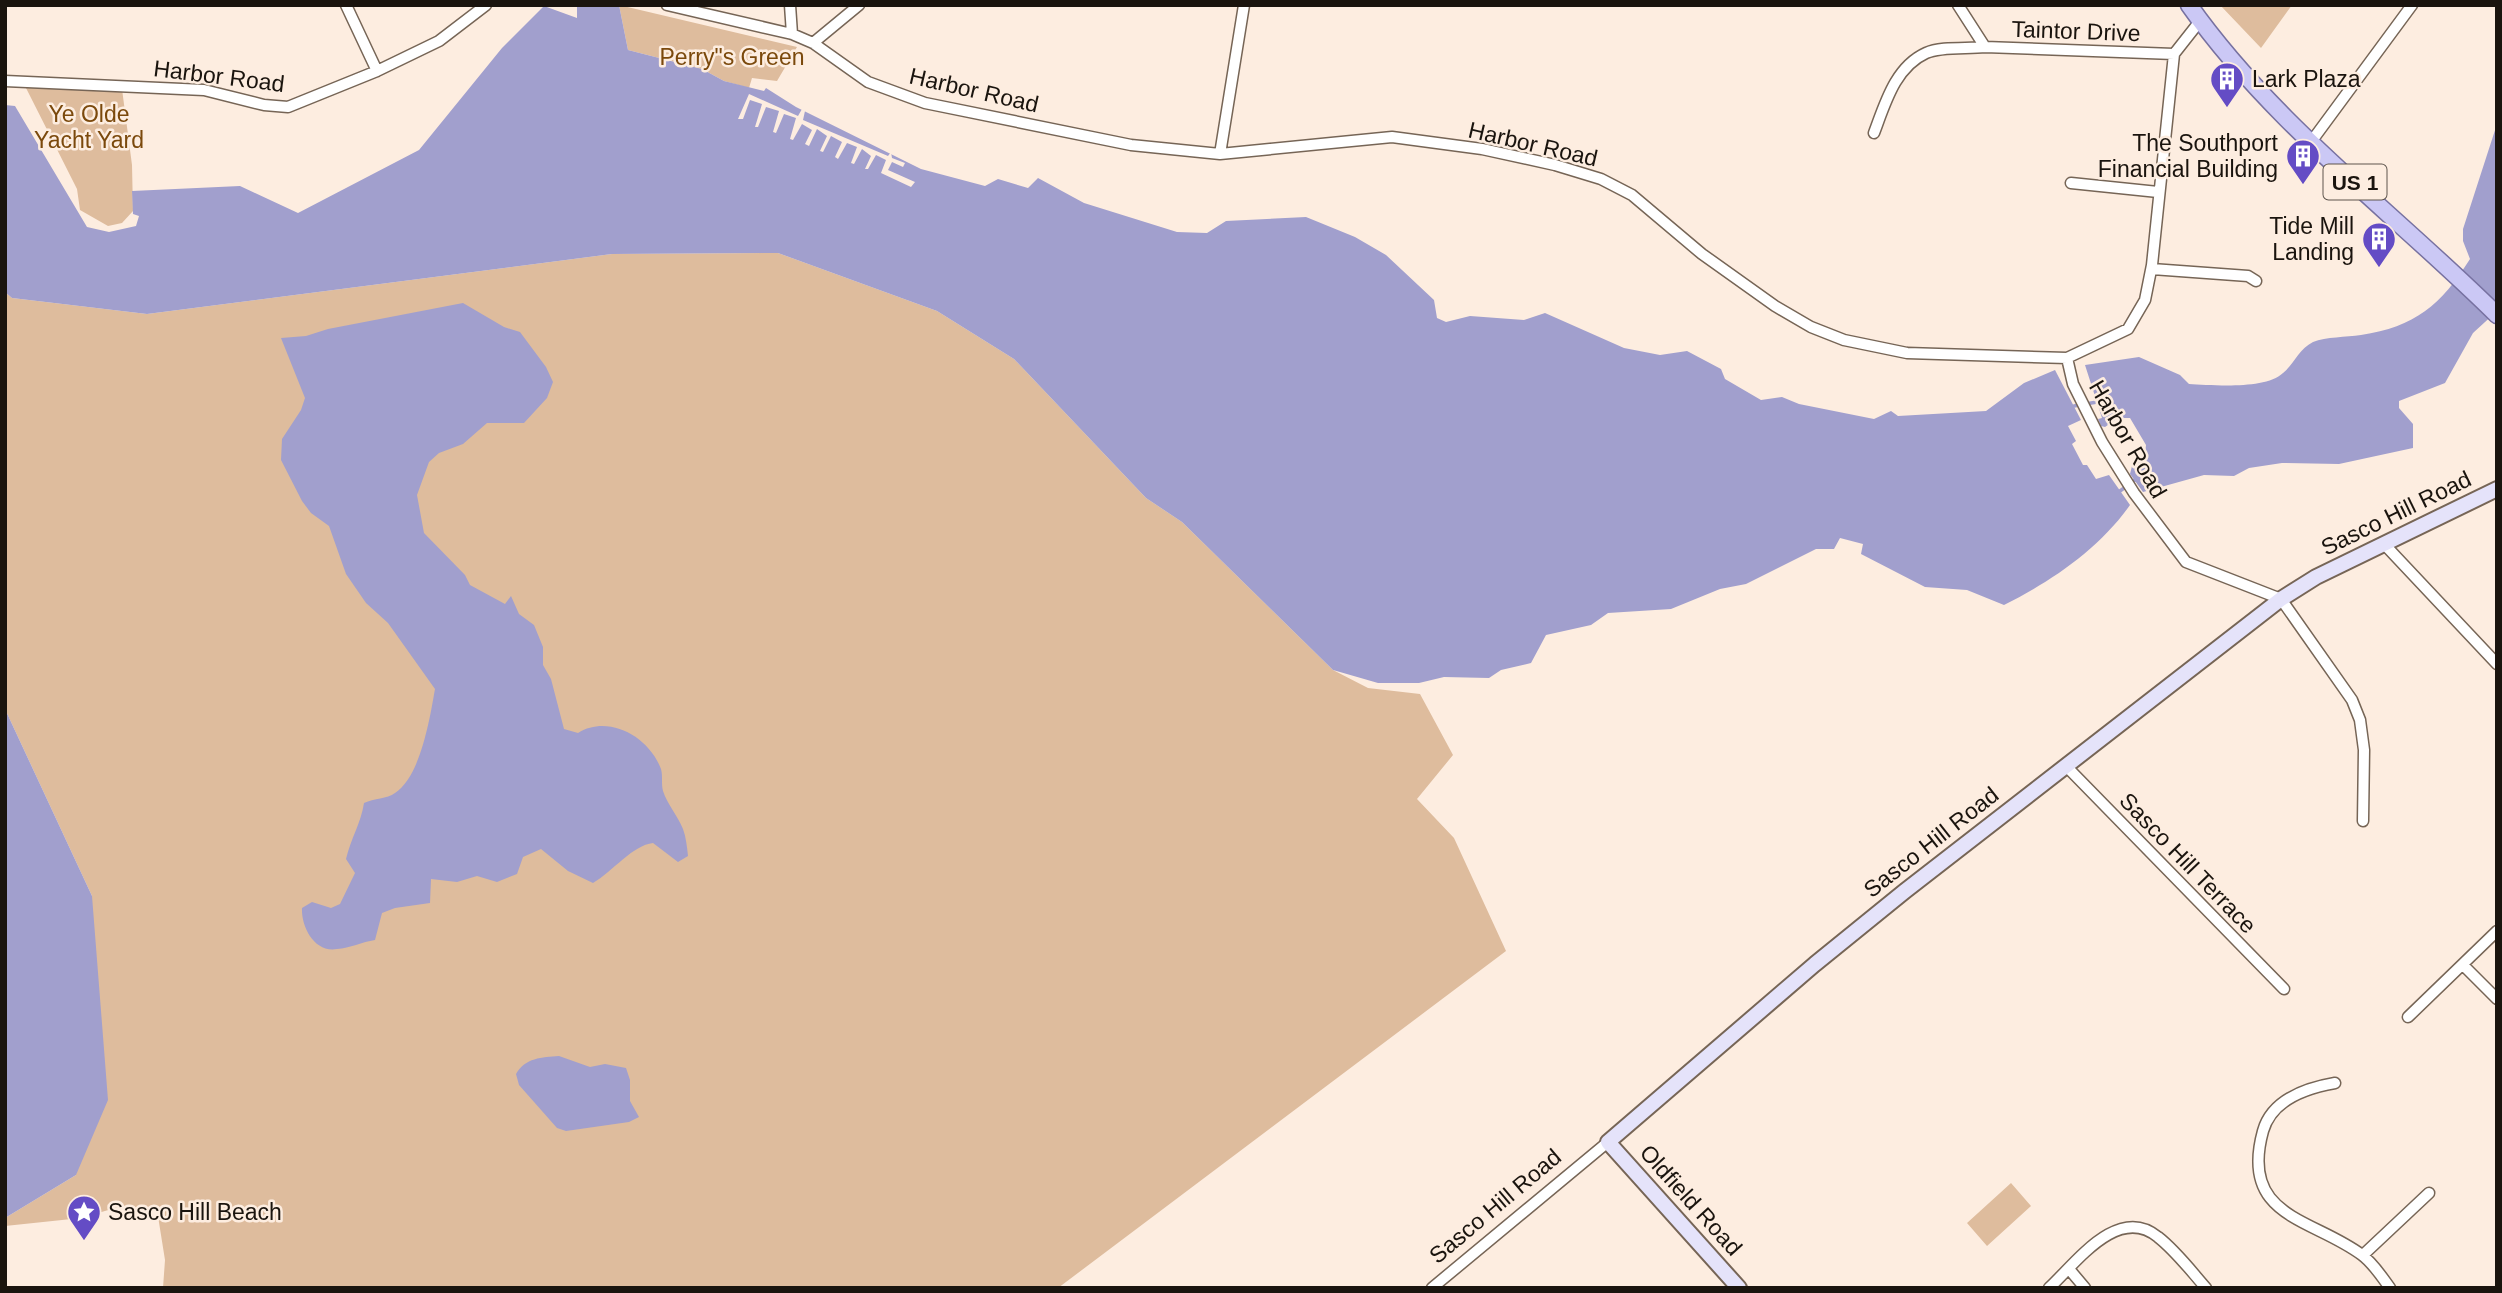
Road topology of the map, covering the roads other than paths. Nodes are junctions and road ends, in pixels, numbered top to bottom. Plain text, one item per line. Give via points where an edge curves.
1 (346, 5) edge
2 (486, 5) edge
3 (667, 5) edge
4 (790, 5) edge
5 (859, 5) edge
6 (1244, 5) edge
7 (1958, 5) edge
8 (2189, 5) edge
9 (2412, 5) edge
10 (2200, 21) junction
11 (792, 34) junction
12 (813, 43) junction
13 (1985, 47) junction
14 (2174, 54) junction
15 (377, 71) junction
16 (5, 81) edge
17 (1874, 133) dead end
18 (2311, 142) junction
19 (1220, 153) junction
20 (2071, 183) dead end
21 (2158, 192) junction
22 (2152, 269) junction
23 (2256, 281) dead end
24 (2494, 313) edge
25 (2067, 358) junction
26 (2497, 489) edge
27 (2385, 545) junction
28 (2281, 599) junction
29 (2497, 664) edge
30 (2065, 765) junction
31 (2363, 821) dead end
32 (2497, 931) edge
33 (2463, 965) junction
34 (2284, 989) dead end
35 (2497, 999) edge
36 (2408, 1017) dead end
37 (2335, 1083) dead end
38 (1608, 1142) junction
39 (2429, 1193) dead end
40 (2363, 1255) junction
41 (2069, 1269) junction
42 (1432, 1288) edge
43 (1739, 1288) edge
44 (2049, 1288) edge
45 (2085, 1288) edge
46 (2206, 1288) edge
47 (2390, 1288) edge

1 - 15 street
2 - 15 street, Harbor Road via 439,41
3 - 11 street, Harbor Road
4 - 11 street
5 - 12 street
6 - 19 street
7 - 13 street, Taintor Drive
8 - 10 main road, US 1
9 - 18 street
10 - 14 street
10 - 18 main road, US 1
11 - 12 street, Harbor Road
12 - 19 street, Harbor Road via 869,82 925,103 1131,145
13 - 14 street, Taintor Drive
13 - 17 street via 1928,52 1915,60 1892,88
14 - 21 street
15 - 16 street, Harbor Road via 288,107 204,90
18 - 24 main road, US 1
19 - 25 street, Harbor Road via 1392,138 1482,149 1555,165 1601,179 1632,195 1702,254 1775,306 1844,340 1907,353
20 - 21 street
21 - 22 street
22 - 23 street via 2249,276
22 - 25 street via 2145,300 2128,329
25 - 28 street, Harbor Road via 2073,384 2123,476 2186,562
26 - 27 street, Sasco Hill Road
27 - 28 street, Sasco Hill Road
27 - 29 street
28 - 30 street, Sasco Hill Road
28 - 31 street via 2352,700 2360,720 2366,795
30 - 34 street, Sasco Hill Terrace
30 - 38 street, Sasco Hill Road via 1815,964
32 - 33 street
33 - 35 street
33 - 36 street
37 - 40 street via 2308,1088 2282,1102 2265,1124 2258,1149 2260,1175 2272,1203
38 - 42 street, Sasco Hill Road
38 - 43 street, Oldfield Road
39 - 40 street
40 - 47 street
41 - 44 street
41 - 45 street
41 - 46 street via 2111,1232 2134,1226 2158,1237

